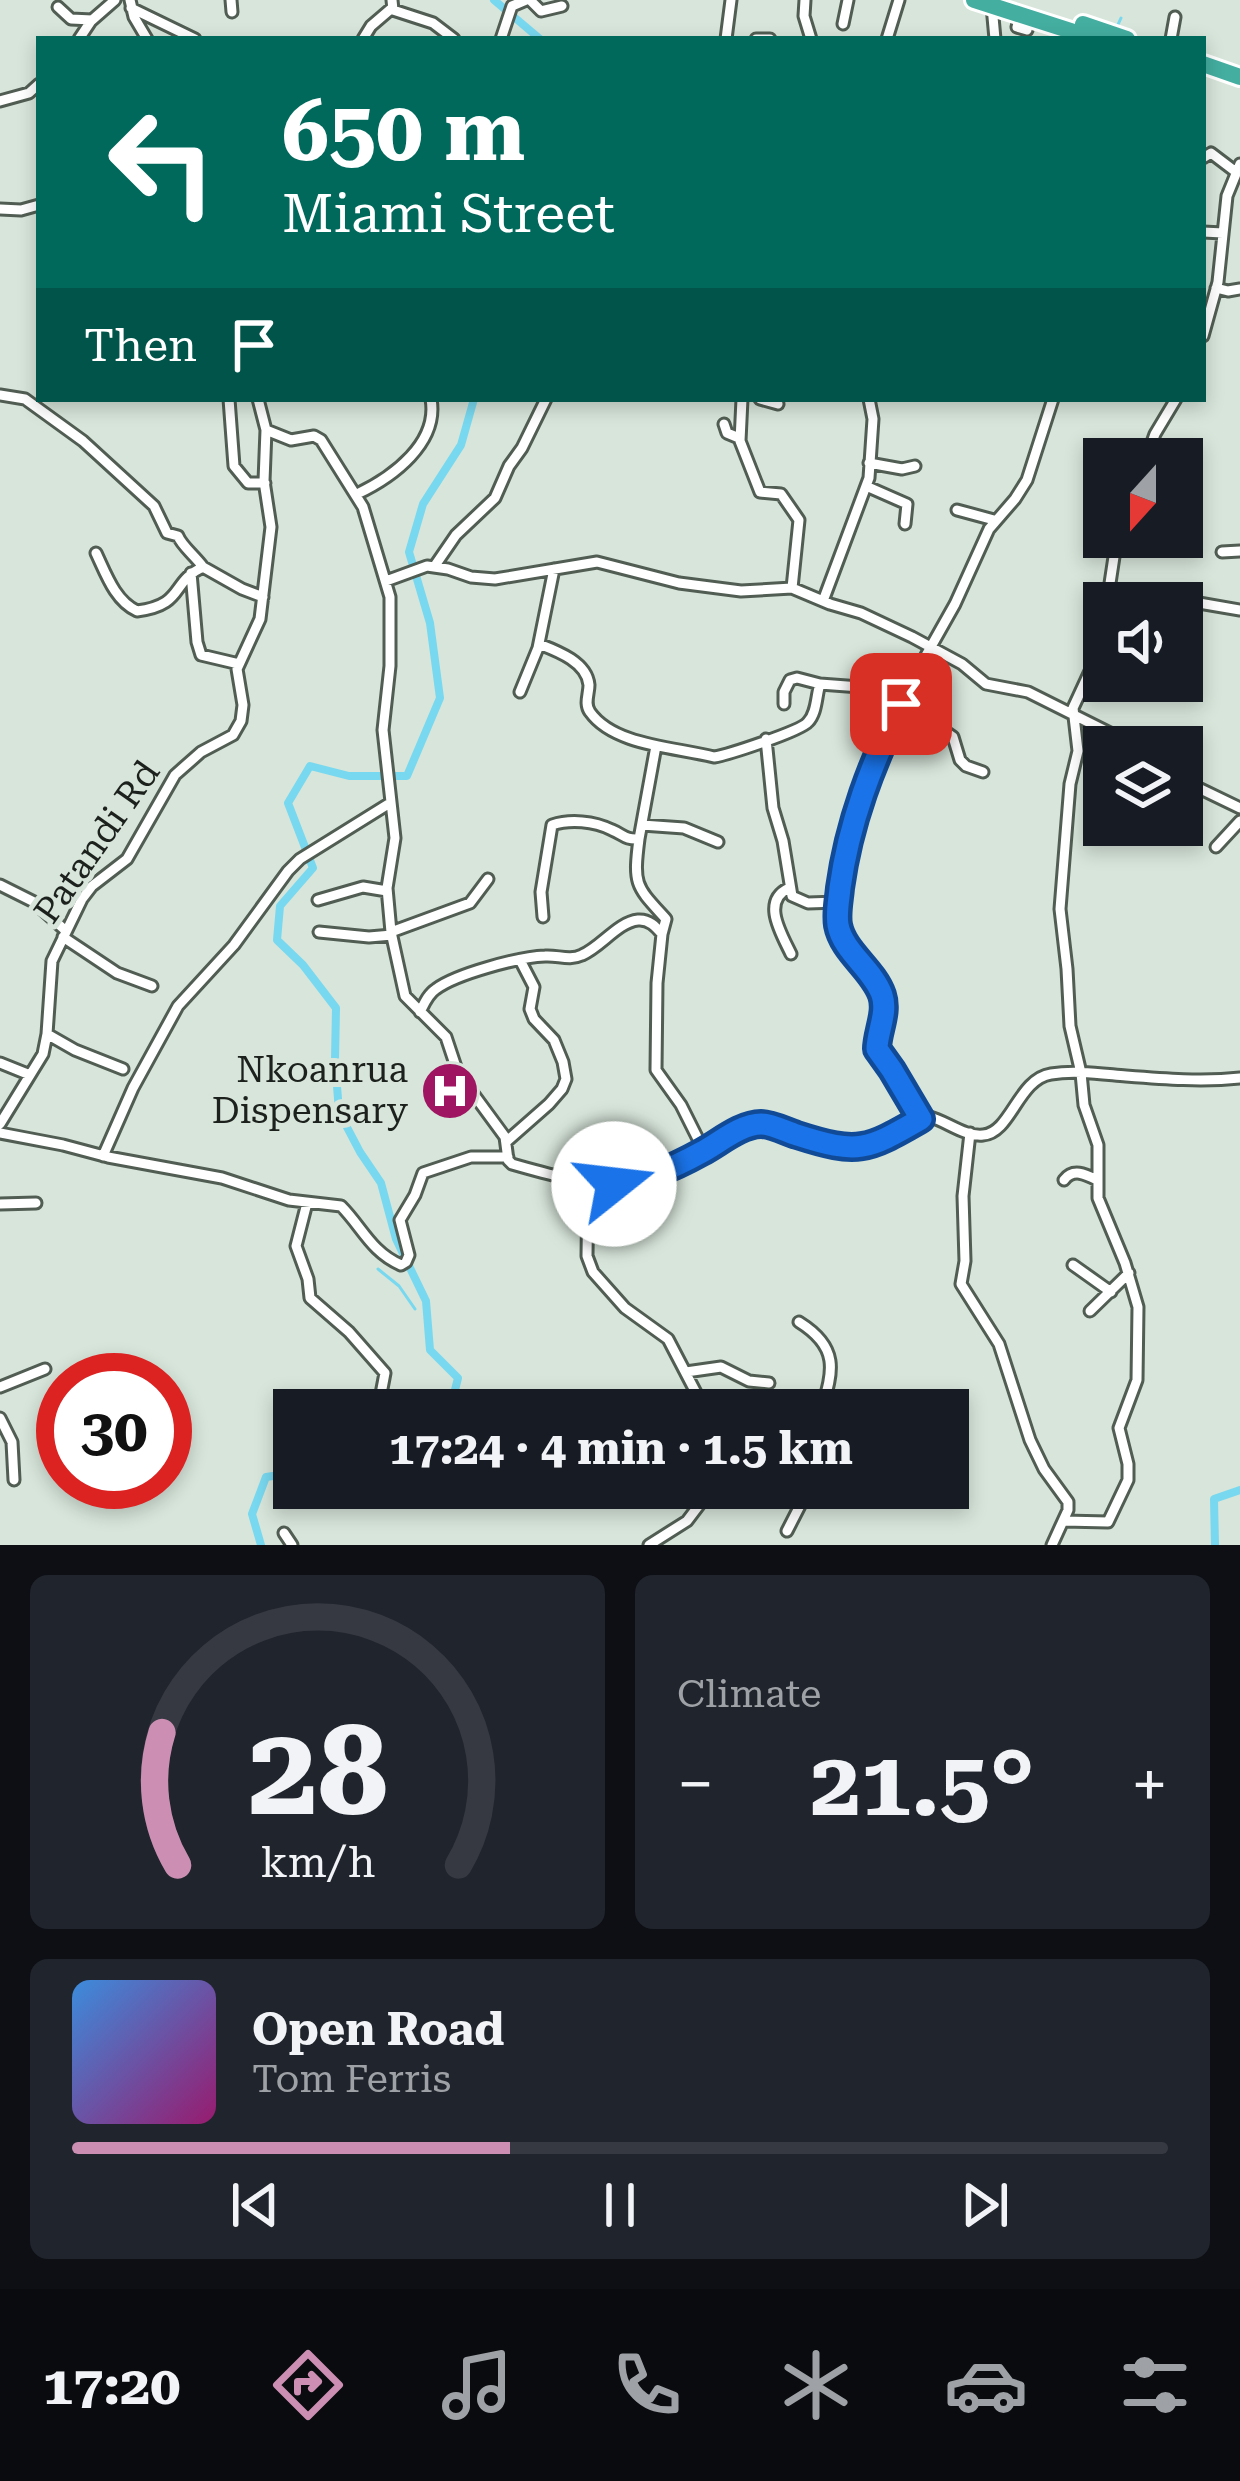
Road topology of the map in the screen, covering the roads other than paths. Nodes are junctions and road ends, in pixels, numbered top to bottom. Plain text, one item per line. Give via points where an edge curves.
1 (115, 0) edge
2 (528, 0) edge
3 (731, 0) edge
4 (805, 0) edge
5 (848, 0) edge
6 (899, 0) edge
7 (991, 2) edge
8 (130, 4) edge
9 (392, 4) edge
10 (562, 6) dead end
11 (58, 7) dead end
12 (1175, 17) dead end
13 (92, 20) junction
14 (843, 24) dead end
15 (81, 36) edge
16 (146, 36) edge
17 (189, 36) edge
18 (365, 36) edge
19 (450, 36) edge
20 (502, 36) edge
21 (726, 36) edge
22 (810, 36) edge
23 (887, 36) edge
24 (995, 36) edge
25 (1082, 36) edge
26 (1116, 36) edge
27 (1172, 36) edge
28 (1206, 65) edge
29 (1206, 76) edge
30 (1240, 76) edge
31 (36, 87) edge
32 (1240, 87) edge
33 (0, 101) edge
34 (1206, 156) edge
35 (1238, 168) edge
36 (36, 206) edge
37 (0, 209) edge
38 (1206, 233) edge
39 (1223, 239) junction
40 (1236, 249) dead end
41 (1216, 288) junction
42 (1240, 289) edge
43 (1206, 325) edge
44 (0, 394) edge
45 (229, 402) edge
46 (259, 402) edge
47 (431, 402) edge
48 (545, 402) edge
49 (742, 402) edge
50 (771, 402) edge
51 (870, 402) edge
52 (1052, 402) edge
53 (1174, 402) edge
54 (778, 404) dead end
55 (724, 424) dead end
56 (266, 430) junction
57 (740, 438) junction
58 (1154, 438) edge
59 (869, 463) junction
60 (915, 466) dead end
61 (265, 483) junction
62 (866, 486) junction
63 (357, 494) junction
64 (956, 510) dead end
65 (994, 520) junction
66 (905, 524) dead end
67 (1222, 551) dead end
68 (1240, 551) edge
69 (96, 553) dead end
70 (203, 567) junction
71 (434, 567) junction
72 (554, 569) junction
73 (191, 573) junction
74 (386, 581) junction
75 (792, 588) junction
76 (263, 598) junction
77 (823, 602) junction
78 (1203, 604) edge
79 (1240, 610) edge
80 (539, 644) junction
81 (932, 646) junction
82 (239, 664) junction
83 (820, 683) junction
84 (1083, 685) edge
85 (520, 692) dead end
86 (784, 704) dead end
87 (901, 704) junction
88 (1072, 713) junction
89 (1097, 726) edge
90 (766, 739) junction
91 (656, 746) junction
92 (983, 772) dead end
93 (1203, 790) edge
94 (390, 802) junction
95 (1240, 808) edge
96 (1240, 821) edge
97 (643, 825) junction
98 (639, 839) junction
99 (718, 842) dead end
100 (1216, 848) dead end
101 (488, 879) dead end
102 (0, 884) edge
103 (789, 888) junction
104 (387, 891) junction
105 (317, 900) dead end
106 (838, 902) junction
107 (543, 917) dead end
108 (319, 932) dead end
109 (391, 933) junction
110 (64, 934) junction
111 (662, 934) junction
112 (791, 954) dead end
113 (520, 960) junction
114 (152, 986) dead end
115 (420, 1012) junction
116 (47, 1034) junction
117 (0, 1063) edge
118 (123, 1069) dead end
119 (1081, 1073) junction
120 (30, 1075) junction
121 (1240, 1078) edge
122 (921, 1119) junction
123 (0, 1128) edge
124 (970, 1133) junction
125 (507, 1141) junction
126 (704, 1151) junction
127 (104, 1156) junction
128 (508, 1157) junction
129 (1064, 1180) dead end
130 (1097, 1180) junction
131 (588, 1183) junction
132 (36, 1203) dead end
133 (307, 1203) junction
134 (0, 1204) edge
135 (1073, 1265) dead end
136 (1129, 1274) junction
137 (1111, 1292) junction
138 (1090, 1312) dead end
139 (799, 1322) dead end
140 (686, 1372) junction
141 (36, 1373) edge
142 (770, 1383) dead end
143 (0, 1387) edge
144 (382, 1389) edge
145 (693, 1389) edge
146 (828, 1389) edge
147 (0, 1418) edge
148 (6, 1444) edge
149 (14, 1480) dead end
150 (696, 1509) edge
151 (798, 1509) edge
152 (1064, 1521) junction
153 (787, 1531) dead end
154 (284, 1533) dead end
155 (292, 1545) edge
156 (649, 1545) edge
157 (1052, 1545) edge

1 - 13 street
2 - 10 street via 541,11
2 - 20 street via 512,6
3 - 21 street
4 - 22 street
5 - 14 street
6 - 23 street
7 - 24 street
7 - 25 highway via 1024,22
7 - 26 highway
8 - 16 street
8 - 17 street
9 - 18 street
9 - 19 street
11 - 13 street via 71,19
12 - 27 street
13 - 15 street
28 - 30 highway
29 - 32 highway
31 - 33 street
34 - 35 street
35 - 39 street
36 - 37 street
38 - 39 street
39 - 40 street
39 - 41 street
41 - 42 street
41 - 43 street
44 - 70 street via 25,399 83,442 154,506 167,533
45 - 61 street via 234,466 248,483
46 - 56 street, Patandi Rd
47 - 63 street via 424,441
48 - 71 street via 497,495
49 - 57 street
50 - 54 street
51 - 59 street
52 - 65 street via 1027,480
53 - 58 street
55 - 57 street
56 - 61 street, Patandi Rd
56 - 63 street via 321,440
57 - 75 street via 760,492 781,494 799,520
59 - 60 street
59 - 62 street
61 - 76 street, Patandi Rd via 271,527
62 - 66 street via 907,504
62 - 77 street
63 - 74 street
64 - 65 street
65 - 81 street
67 - 68 street
69 - 73 street via 117,595 137,611 165,605
70 - 73 street
70 - 76 street
71 - 72 street via 495,579
71 - 74 street
72 - 75 street via 597,562 679,583
72 - 80 street
73 - 82 street via 201,656
74 - 94 street
75 - 77 street
76 - 82 street, Patandi Rd
77 - 81 street
78 - 79 street
80 - 85 street
80 - 91 street via 586,675 590,713 615,733
81 - 87 street
81 - 88 street via 986,684
82 - 110 street, Patandi Rd via 243,705 235,733 175,775 127,859 90,888
83 - 86 street via 790,680
83 - 87 street via 860,687
83 - 90 street via 808,723
84 - 88 street
87 - 92 street via 946,730 961,761
87 - 106 street via 861,796
88 - 89 street
88 - 119 street via 1078,751 1060,919
90 - 91 street via 717,758
90 - 103 street
91 - 97 street
93 - 95 street
94 - 104 street via 395,838
94 - 127 street via 300,859 185,997
96 - 100 street
97 - 98 street
97 - 99 street via 684,828
98 - 107 street via 580,822 553,824
98 - 111 street via 638,884 666,920
101 - 109 street via 470,903
102 - 110 street via 34,902
103 - 106 street via 801,902
103 - 112 street via 775,901
104 - 105 street via 363,887
104 - 109 street
106 - 122 street via 840,931 882,996 877,1049
108 - 109 street
109 - 115 street via 405,996
110 - 114 street via 117,973
110 - 116 street, Patandi Rd via 50,971
111 - 113 street via 638,920 580,956
111 - 126 street via 656,1070
113 - 115 street via 437,988
113 - 125 street via 534,987 530,1010 554,1040 566,1078
115 - 125 street via 446,1037 458,1073
116 - 118 street
116 - 120 street, Patandi Rd
117 - 120 street
119 - 121 street
119 - 124 street via 1042,1076 994,1132
119 - 130 street via 1098,1145
120 - 123 street, Patandi Rd
122 - 124 street
122 - 126 street via 866,1146 833,1146 761,1124
123 - 127 street
124 - 152 street via 961,1284 999,1344 1030,1440 1066,1497
125 - 128 street
126 - 131 street via 636,1180
127 - 133 street
128 - 131 street
128 - 133 street via 471,1157 423,1173 400,1220 409,1255 401,1265 369,1243 341,1206
129 - 130 street via 1076,1172
130 - 136 street
131 - 140 street via 590,1267 668,1339
132 - 134 street
133 - 144 street via 296,1246 310,1298 385,1373
135 - 137 street
136 - 137 street
136 - 152 street via 1139,1326 1137,1380 1120,1423 1128,1480 1108,1522
137 - 138 street
139 - 146 street via 826,1349
140 - 142 street via 721,1367
140 - 145 street
141 - 143 street
147 - 148 street
148 - 149 street
150 - 156 street
151 - 153 street
152 - 157 street
154 - 155 street

